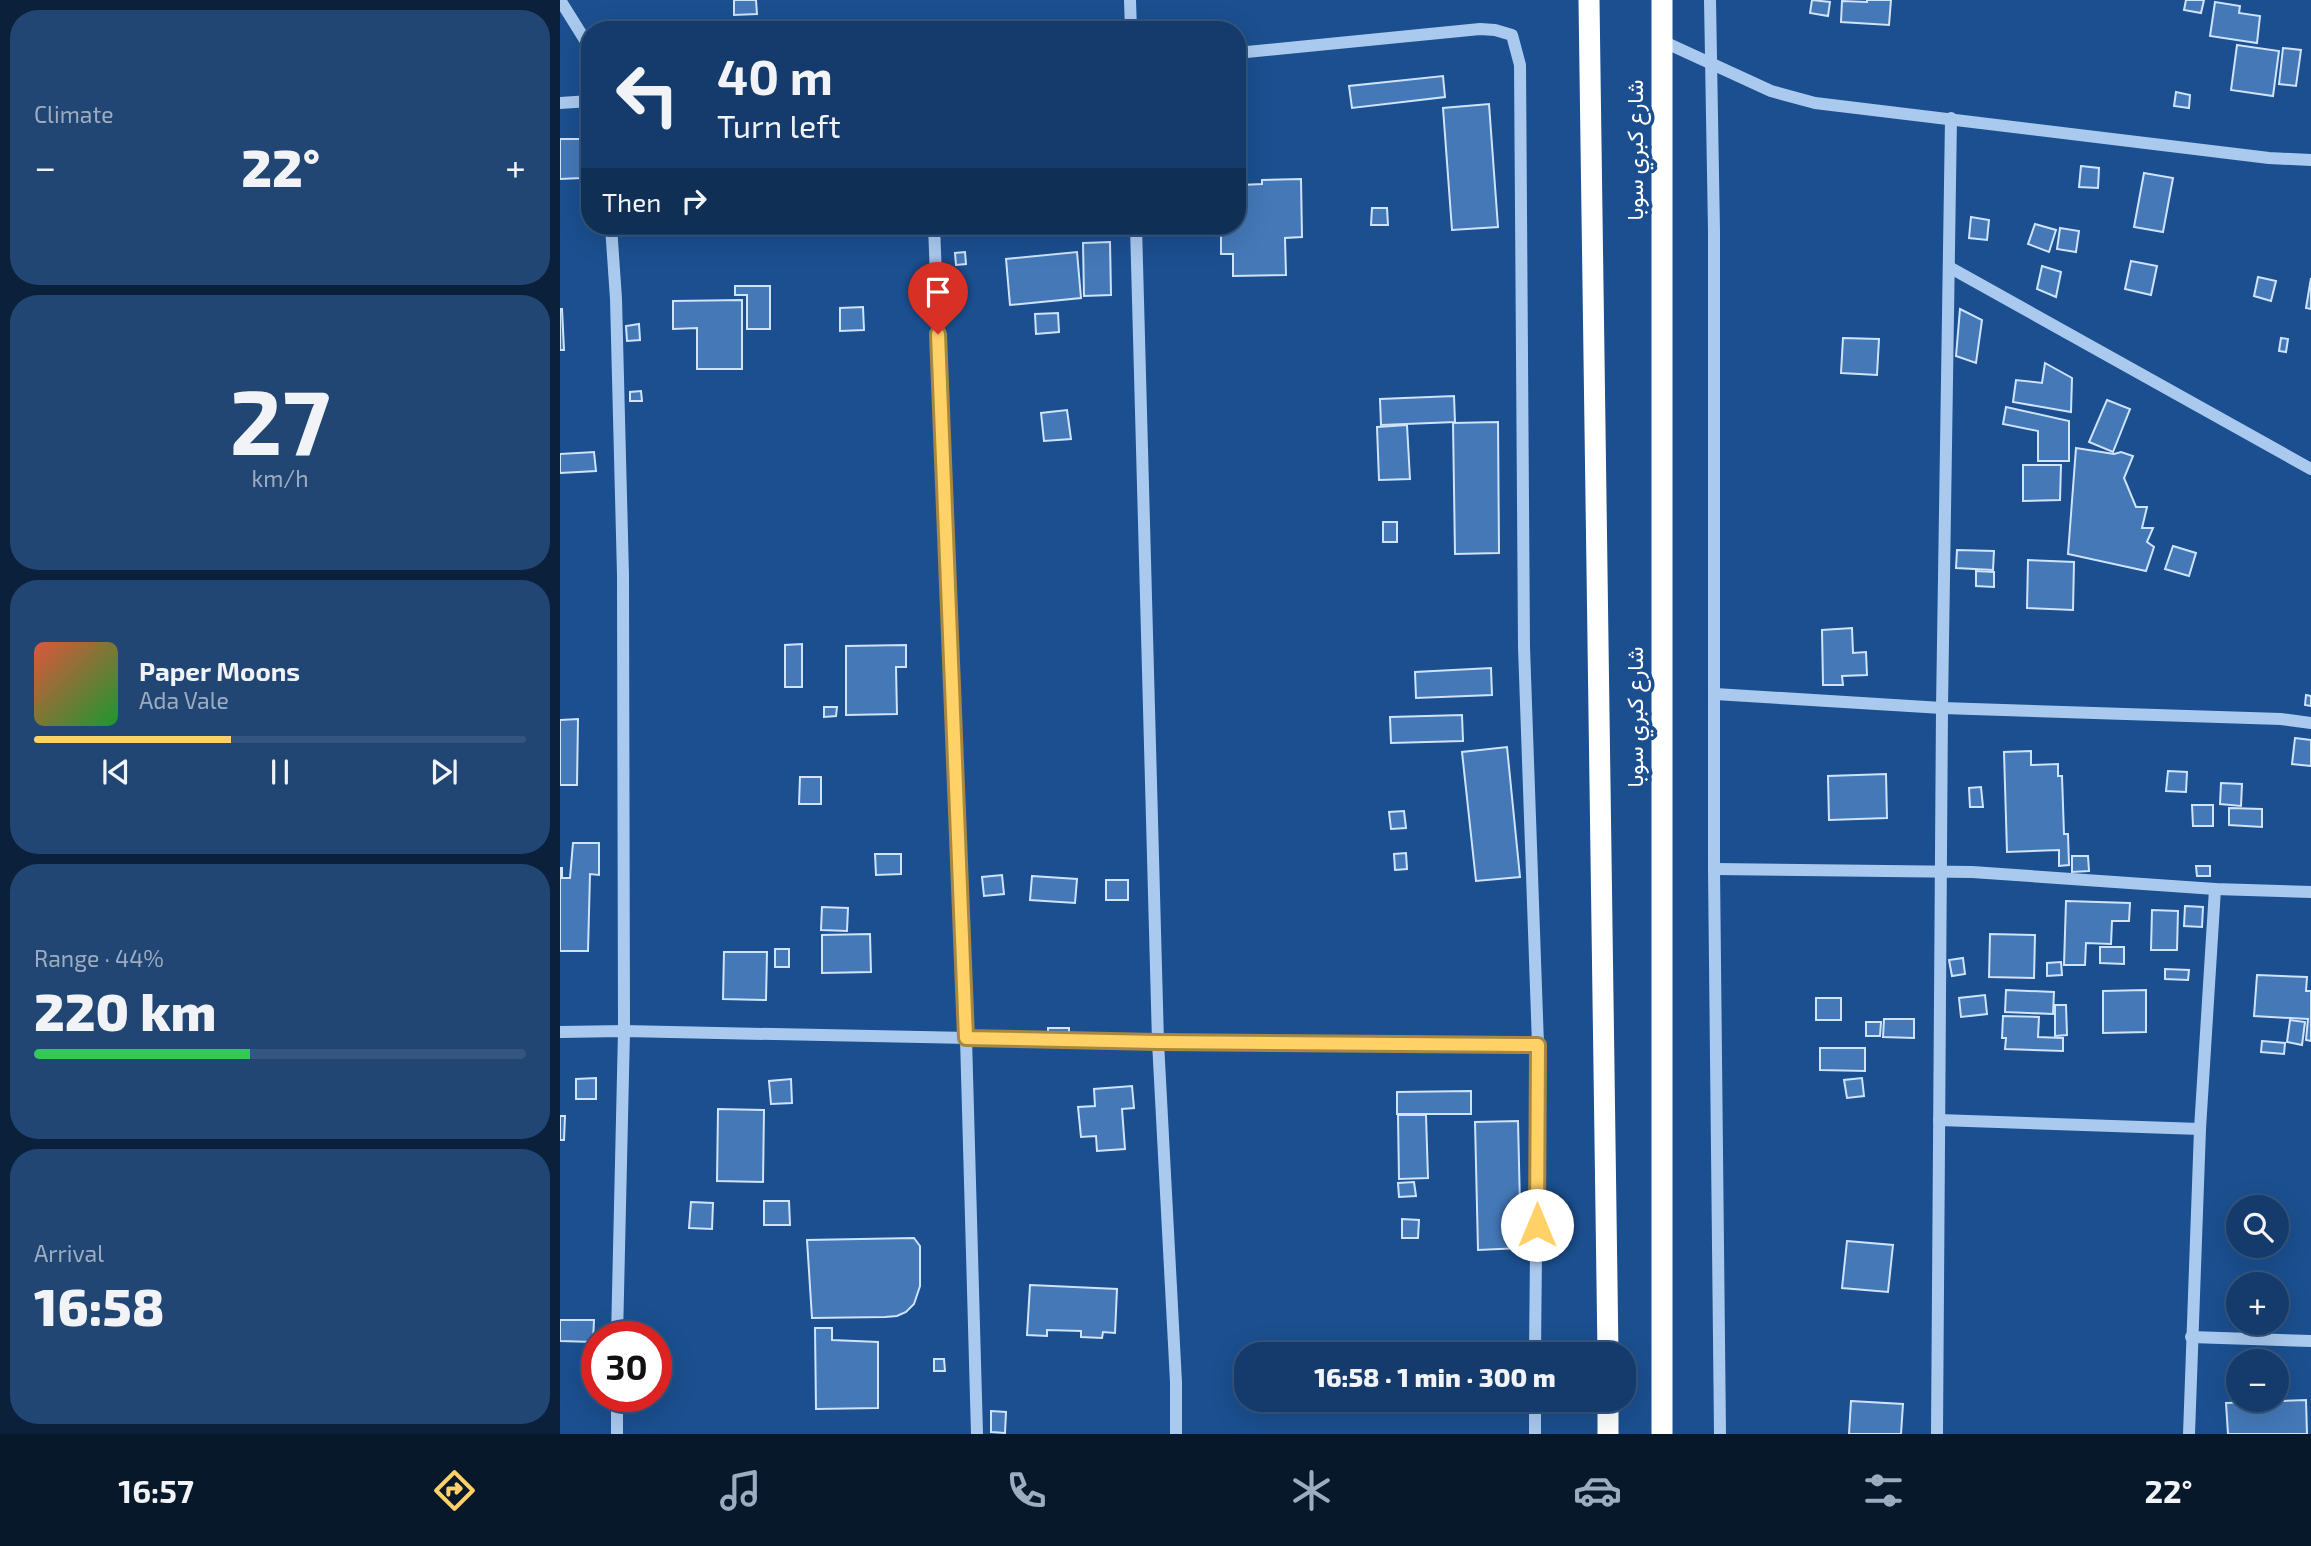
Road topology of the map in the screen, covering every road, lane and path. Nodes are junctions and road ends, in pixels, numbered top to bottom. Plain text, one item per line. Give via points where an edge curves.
1 (560, 0) edge
2 (1130, 0) edge
3 (1589, 0) edge
4 (1662, 0) edge
5 (1710, 0) edge
6 (1131, 21) edge
7 (581, 34) edge
8 (1662, 41) junction
9 (1246, 51) edge
10 (1709, 64) junction
11 (581, 102) edge
12 (560, 103) edge
13 (1951, 118) junction
14 (2311, 160) edge
15 (612, 235) edge
16 (934, 235) edge
17 (1136, 235) edge
18 (1949, 267) junction
19 (2311, 469) edge
20 (1715, 694) junction
21 (1941, 708) junction
22 (2311, 723) edge
23 (1714, 869) junction
24 (1941, 872) junction
25 (2215, 888) junction
26 (2311, 892) edge
27 (624, 1031) junction
28 (560, 1032) edge
29 (966, 1038) junction
30 (1158, 1042) junction
31 (1538, 1045) junction
32 (1939, 1120) junction
33 (2200, 1129) junction
34 (617, 1321) edge
35 (2191, 1337) junction
36 (2311, 1341) edge
37 (1535, 1342) edge
38 (1608, 1342) edge
39 (617, 1412) edge
40 (1535, 1412) edge
41 (1608, 1412) edge
42 (617, 1434) edge
43 (977, 1434) edge
44 (1176, 1434) edge
45 (1535, 1434) edge
46 (1608, 1434) edge
47 (1662, 1434) edge
48 (1720, 1434) edge
49 (1937, 1434) edge
50 (2189, 1434) edge

1 - 7 street
2 - 6 street
3 - 38 highway, شارع كبري سوبا
4 - 8 highway, شارع كبري سوبا
5 - 10 street
8 - 10 street
8 - 47 highway, شارع كبري سوبا
9 - 31 street via 1480,29 1512,36 1516,49 1520,65 1524,647
10 - 13 street via 1771,91 1815,103
10 - 20 street
11 - 12 street
13 - 14 street
13 - 18 street
15 - 27 street via 623,575
16 - 29 street
17 - 30 street
18 - 19 street
18 - 21 street
20 - 21 street
20 - 23 street
21 - 22 street
21 - 24 street
23 - 24 street
23 - 48 street
24 - 25 street
24 - 32 street
25 - 26 street
25 - 33 street
27 - 28 street
27 - 29 street
27 - 34 street
29 - 30 street
29 - 43 street
30 - 31 street
30 - 44 street
31 - 37 street
32 - 33 street
32 - 49 street
33 - 35 street
35 - 36 street
35 - 50 street
39 - 42 street
40 - 45 street
41 - 46 highway

